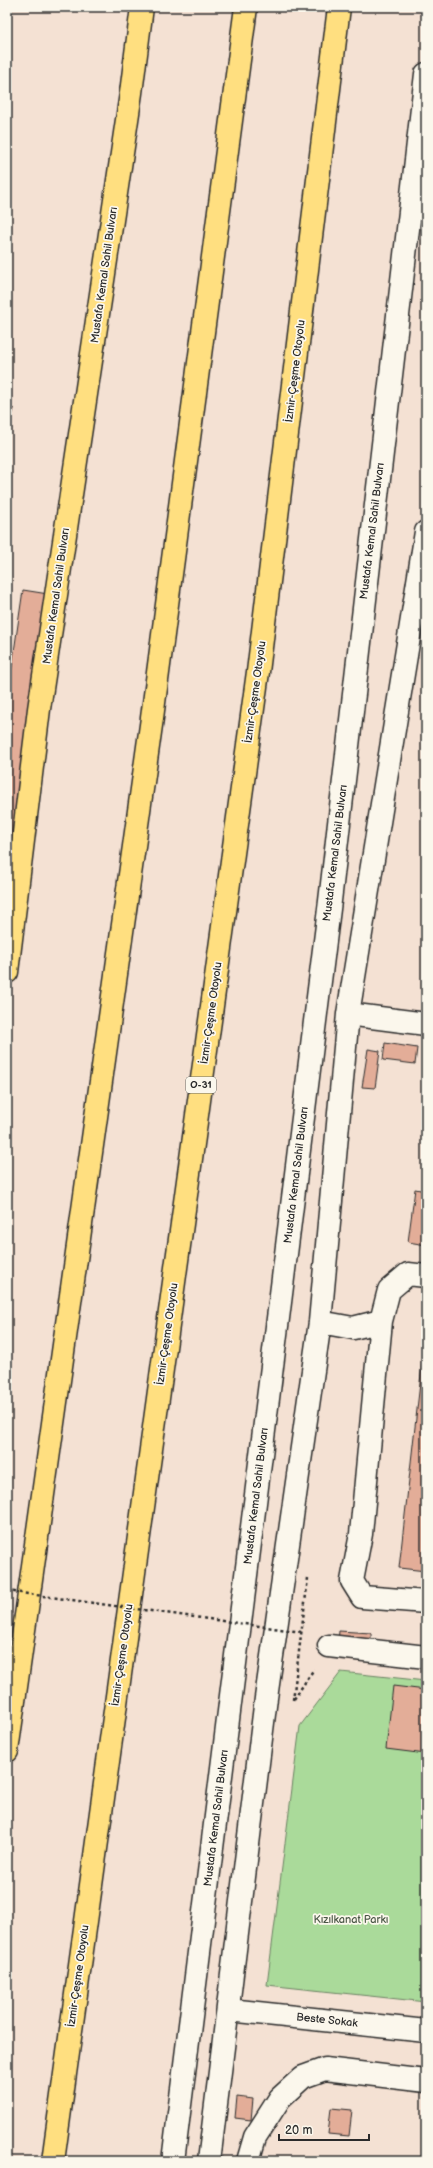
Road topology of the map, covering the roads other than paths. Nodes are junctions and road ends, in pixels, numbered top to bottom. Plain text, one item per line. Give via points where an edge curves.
1 (142, 7) edge
2 (246, 7) edge
3 (339, 7) edge
4 (426, 74) edge
5 (419, 187) edge
6 (426, 532) edge
7 (7, 972) edge
8 (348, 1014) junction
9 (426, 1024) edge
10 (426, 1276) edge
11 (382, 1321) junction
12 (320, 1322) junction
13 (426, 1602) edge
14 (329, 1646) dead end
15 (426, 1657) edge
16 (7, 1751) edge
17 (229, 2010) junction
18 (426, 2031) edge
19 (426, 2081) edge
20 (53, 2161) edge
21 (173, 2161) edge
22 (209, 2161) edge
23 (248, 2161) edge

1 - 7 main road, Mustafa Kemal Sahil Bulvarı via 39,708
2 - 16 main road via 152,718
3 - 20 main road, İzmir-Çeşme Otoyolu / O-31 via 258,672
4 - 5 street, Mustafa Kemal Sahil Bulvarı
5 - 21 street, Mustafa Kemal Sahil Bulvarı
6 - 8 street
8 - 9 street
8 - 12 street
10 - 11 street via 408,1274 389,1290
11 - 12 street via 353,1328
11 - 13 street via 361,1534 352,1581 362,1597
12 - 17 street via 266,1698
14 - 15 street
17 - 18 street, Beste Sokak
17 - 22 street
19 - 23 street via 325,2069 303,2077 280,2098 255,2137

